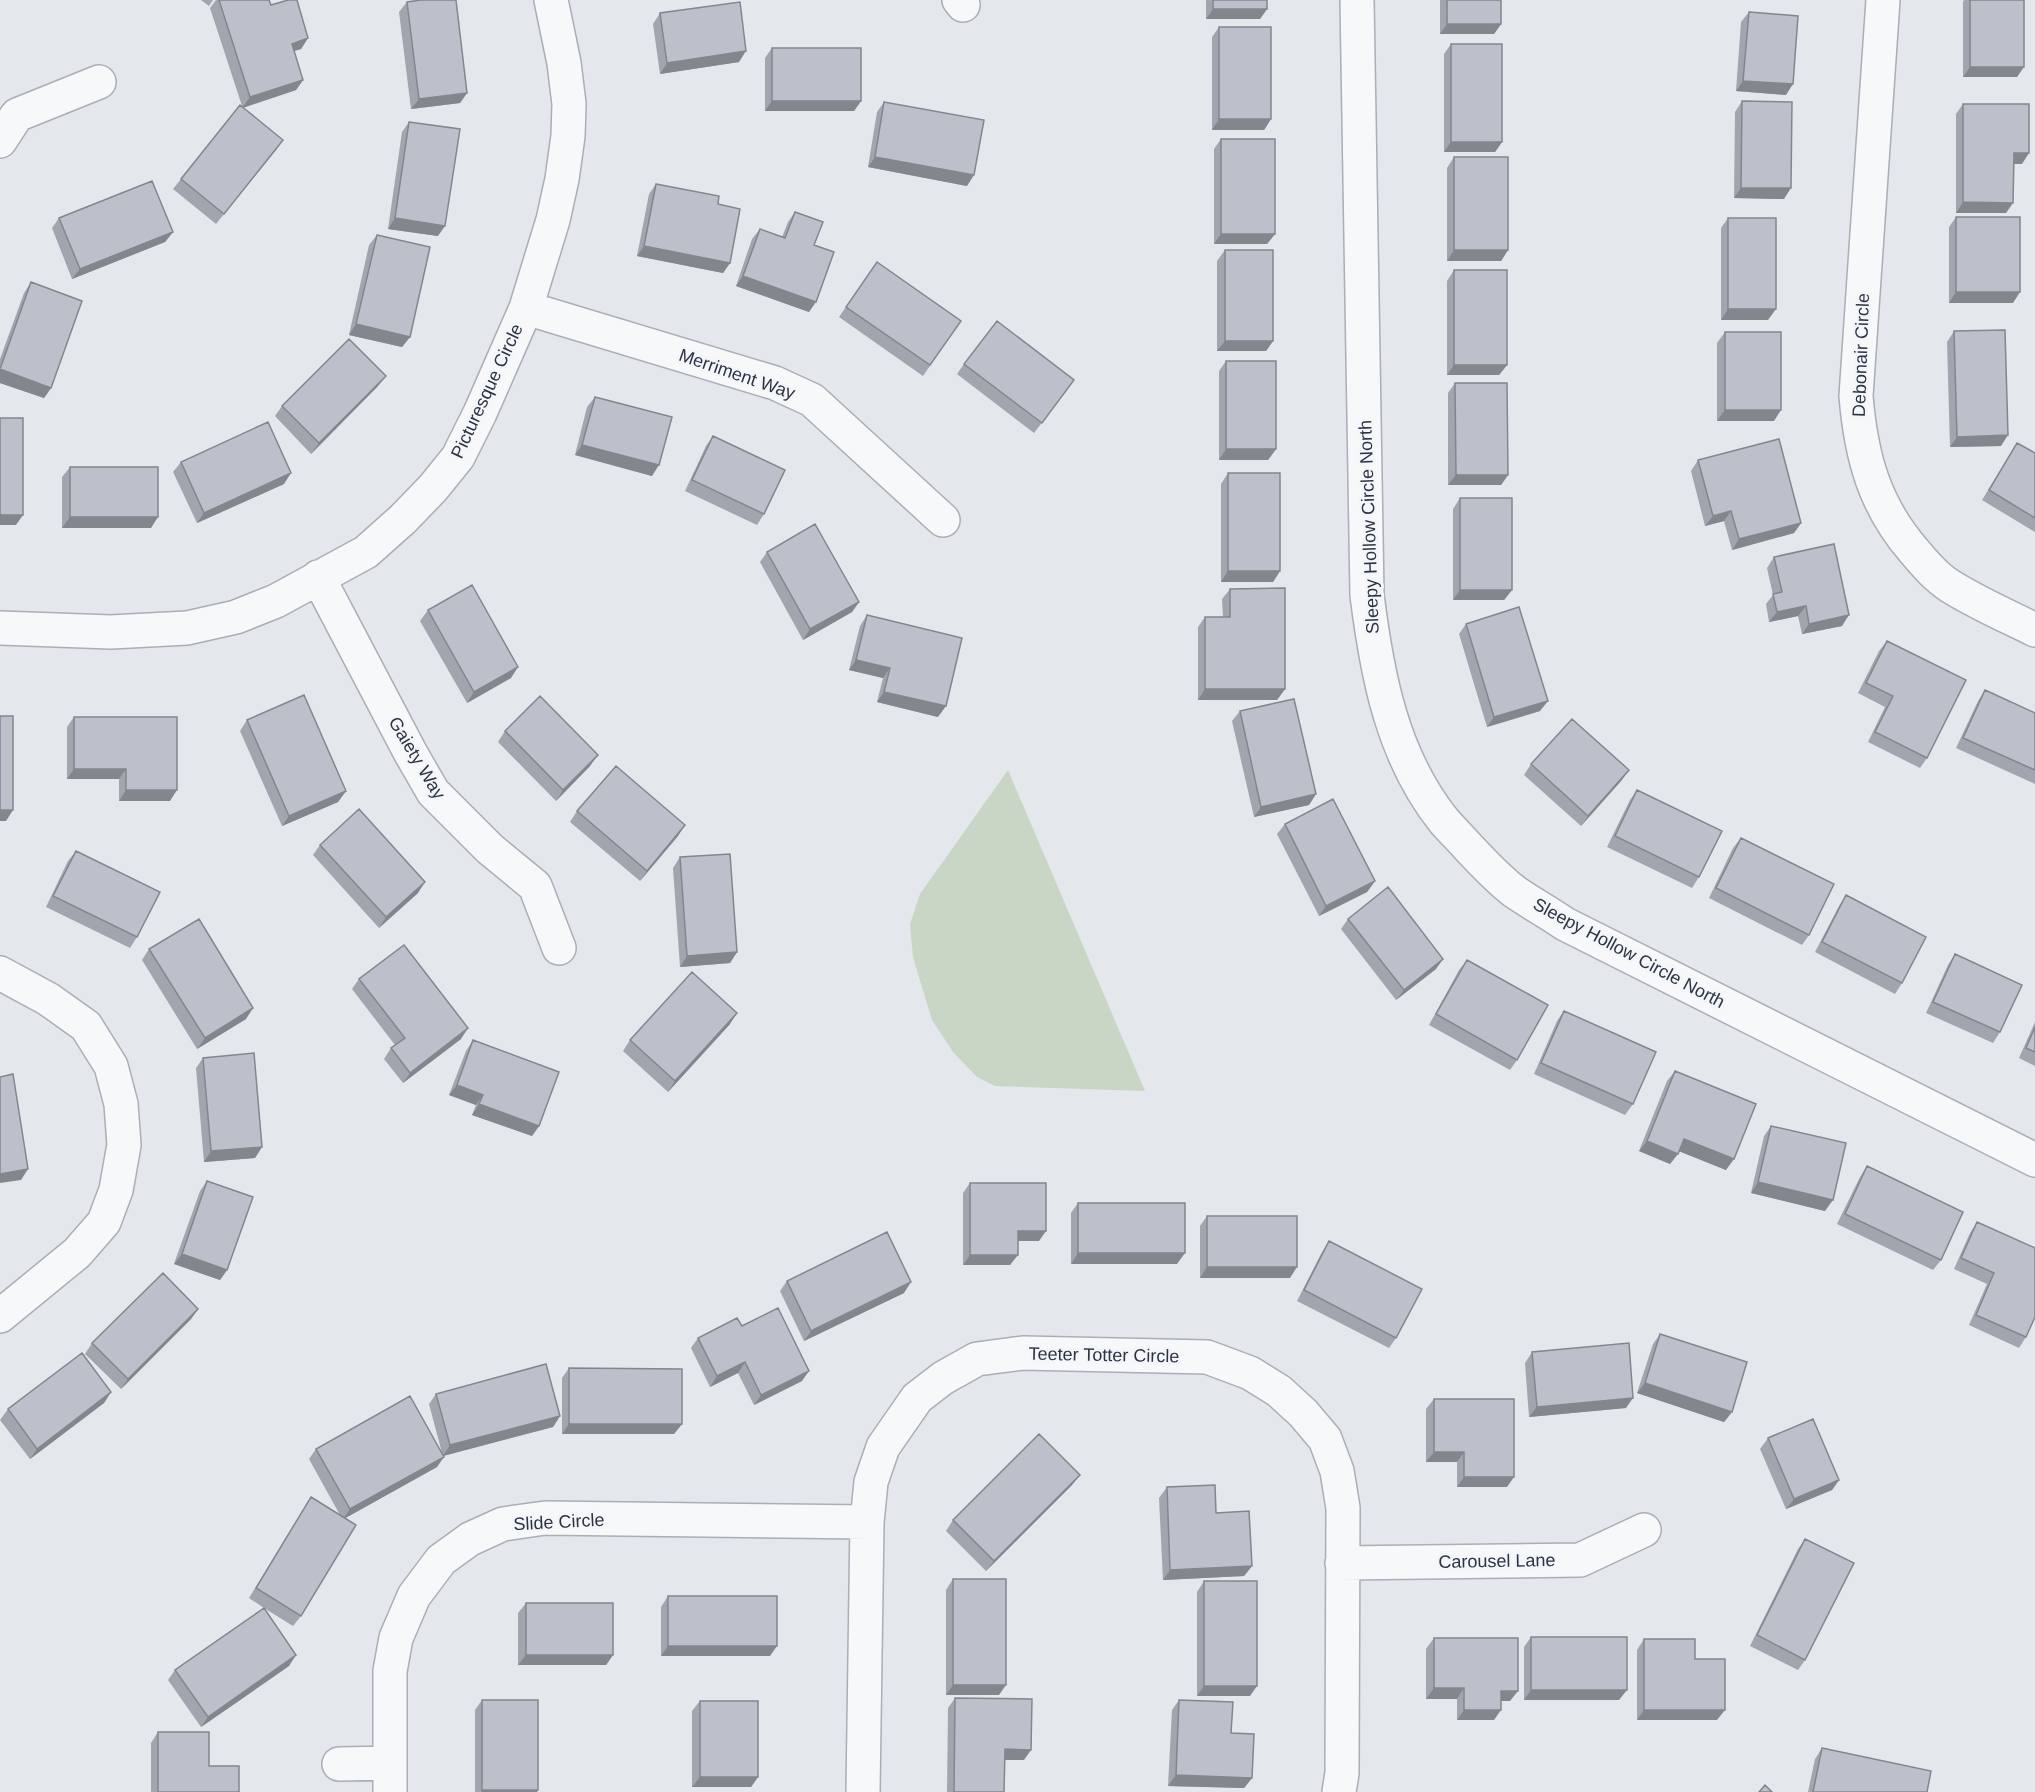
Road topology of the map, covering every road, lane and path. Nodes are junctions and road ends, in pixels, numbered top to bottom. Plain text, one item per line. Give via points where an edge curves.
1 (551, 0) edge
2 (1357, 0) edge
3 (1883, 0) edge
4 (99, 82) dead end
5 (0, 141) edge
6 (526, 308) junction
7 (943, 520) dead end
8 (318, 577) junction
9 (0, 628) edge
10 (2035, 630) edge
11 (558, 948) dead end
12 (0, 973) edge
13 (2035, 1160) edge
14 (0, 1316) edge
15 (867, 1522) junction
16 (1644, 1530) dead end
17 (1342, 1563) junction
18 (339, 1764) dead end
19 (390, 1777) edge
20 (863, 1792) edge
21 (1340, 1792) edge

1 - 6 street, Picturesque Circle via 569,104 567,136 552,220
2 - 13 street, Sleepy Hollow Circle North via 1367,595 1383,694 1397,740 1419,782 1444,820 1479,858 1514,891 1565,924
3 - 10 street, Debonair Circle via 1856,396 1867,469 1882,506 1929,568 1950,585
4 - 5 street via 17,115
6 - 7 street, Merriment Way via 775,383 812,400
6 - 8 street, Picturesque Circle via 458,457 426,496 366,552
8 - 9 street, Picturesque Circle via 276,601 236,617 187,628 111,632
8 - 11 street, Gaiety Way via 433,792 489,849 535,886
12 - 14 street via 48,999 86,1026 111,1066 121,1104 124,1145 116,1190 104,1222 77,1253
15 - 17 street, Teeter Totter Circle via 871,1482 883,1447 901,1419 917,1398 977,1359 1023,1353 1207,1357 1250,1373 1279,1391 1325,1439 1337,1471 1343,1508
15 - 19 street, Slide Circle via 545,1518 503,1524 470,1539 441,1560 414,1596 396,1638 390,1671
15 - 20 street, Teeter Totter Circle
16 - 17 street, Carousel Lane via 1580,1560
17 - 21 street, Teeter Totter Circle
18 - 19 street, Slide Circle

